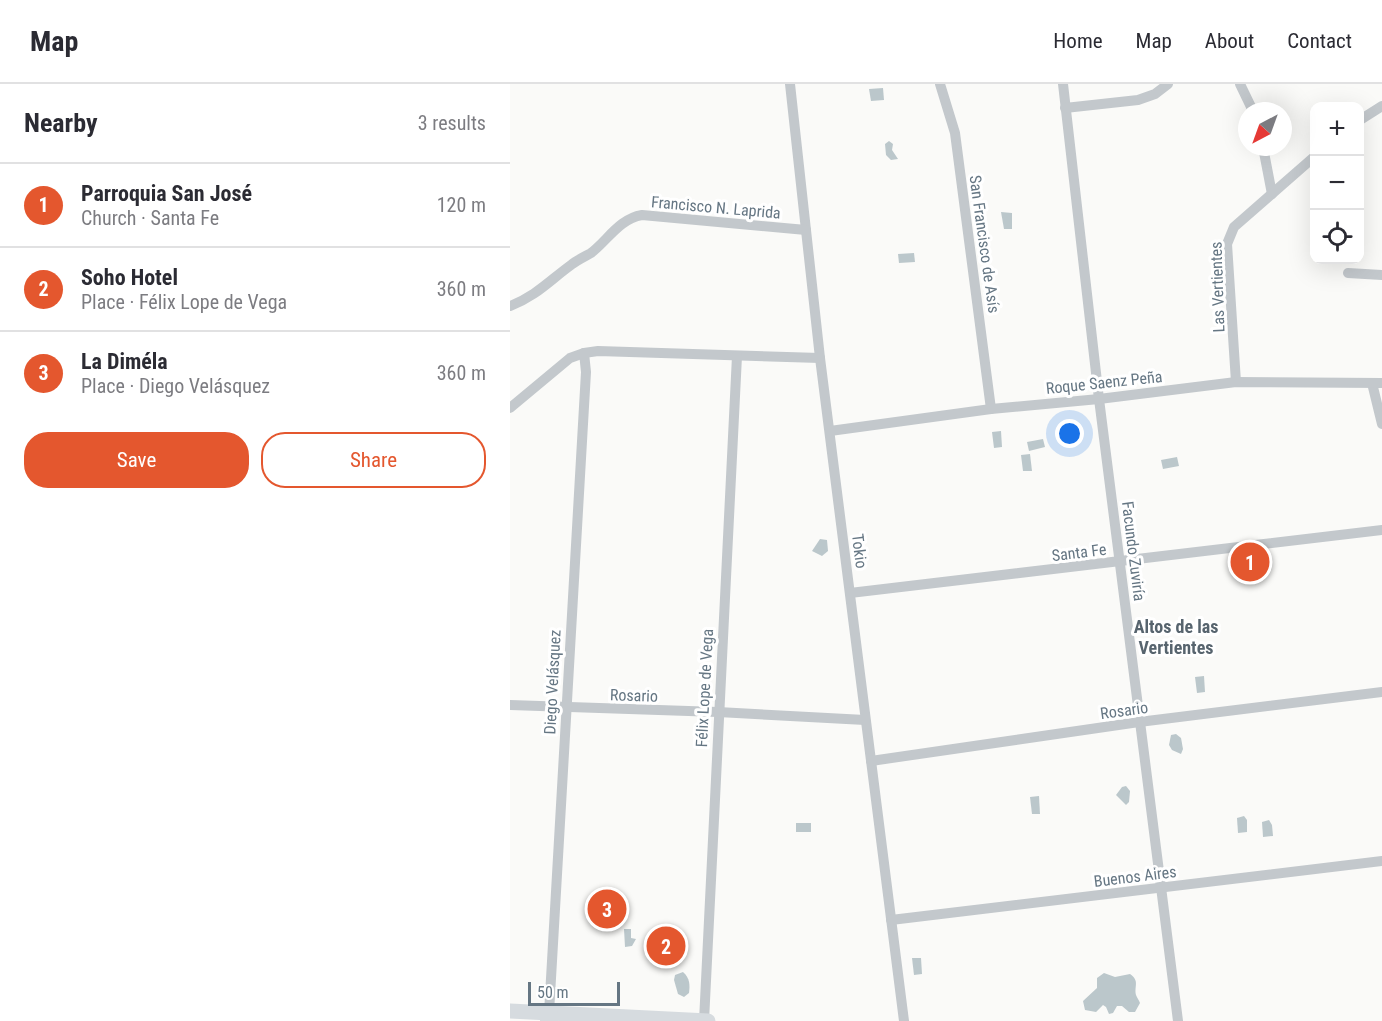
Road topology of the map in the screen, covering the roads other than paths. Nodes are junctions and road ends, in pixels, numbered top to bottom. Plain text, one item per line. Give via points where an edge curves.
1 (790, 84) edge
2 (940, 84) edge
3 (1063, 84) edge
4 (1168, 84) edge
5 (1240, 84) edge
6 (1249, 102) edge
7 (1382, 106) edge
8 (1065, 108) junction
9 (1364, 117) edge
10 (1265, 156) edge
11 (1310, 161) edge
12 (1272, 194) junction
13 (806, 230) junction
14 (1348, 273) dead end
15 (1382, 274) edge
16 (510, 306) edge
17 (584, 353) junction
18 (736, 356) junction
19 (820, 358) junction
20 (1236, 382) junction
21 (1377, 383) edge
22 (1099, 399) junction
23 (510, 408) edge
24 (991, 409) junction
25 (1382, 424) edge
26 (830, 431) junction
27 (1382, 530) edge
28 (1121, 562) junction
29 (850, 593) junction
30 (1382, 692) edge
31 (510, 705) edge
32 (566, 707) junction
33 (718, 712) junction
34 (865, 720) junction
35 (1139, 722) junction
36 (871, 761) junction
37 (1382, 861) edge
38 (1162, 888) junction
39 (891, 920) junction
40 (510, 1011) edge
41 (549, 1017) edge
42 (706, 1021) edge
43 (904, 1021) edge
44 (1178, 1021) edge

1 - 13 street, Tokio
2 - 24 street, San Francisco de Asís via 955,133
3 - 8 street, Facundo Zuviría
4 - 8 street via 1138,100
5 - 6 street
7 - 9 street
8 - 22 street, Facundo Zuviría
10 - 12 street
11 - 12 street, Las Vertientes
12 - 20 street, Las Vertientes via 1234,227 1227,244
13 - 16 street, Francisco N. Laprida via 632,217 535,295
13 - 19 street, Tokio
14 - 15 street
17 - 18 street
17 - 23 street via 570,358
17 - 32 street, Diego Velásquez
18 - 19 street
18 - 33 street, Félix Lope de Vega
19 - 26 street, Tokio
20 - 21 street, Roque Saenz Peña
20 - 22 street, Roque Saenz Peña
21 - 25 street
22 - 24 street, Roque Saenz Peña
22 - 28 street, Facundo Zuviría
24 - 26 street, Roque Saenz Peña
26 - 29 street, Tokio
27 - 28 street, Santa Fe
28 - 29 street, Santa Fe
28 - 35 street, Facundo Zuviría
29 - 34 street, Tokio
30 - 35 street, Rosario
31 - 32 street, Rosario
32 - 33 street, Rosario
32 - 41 street, Diego Velásquez
33 - 34 street, Rosario
33 - 42 street, Félix Lope de Vega
34 - 36 street, Tokio
35 - 36 street, Rosario
35 - 38 street, Facundo Zuviría
36 - 39 street, Tokio
37 - 38 street, Buenos Aires
38 - 39 street, Buenos Aires
38 - 44 street, Facundo Zuviría
39 - 43 street, Tokio
40 - 41 main road
41 - 42 main road

